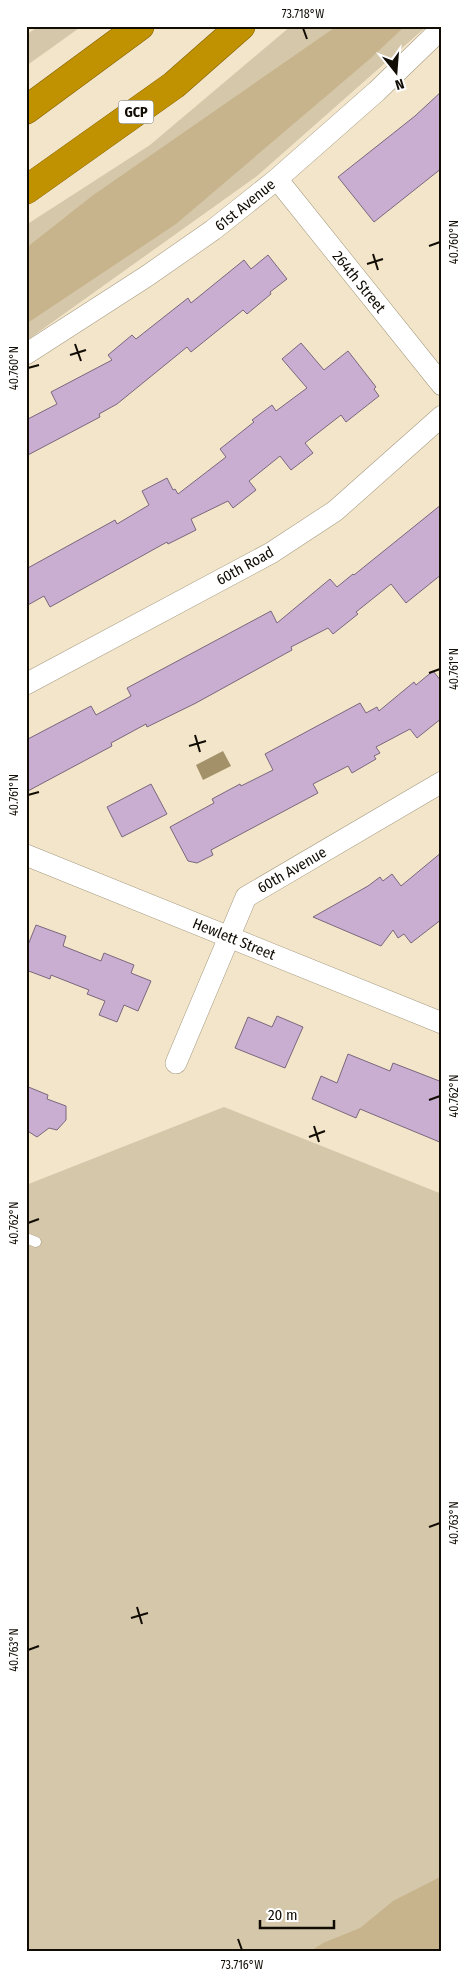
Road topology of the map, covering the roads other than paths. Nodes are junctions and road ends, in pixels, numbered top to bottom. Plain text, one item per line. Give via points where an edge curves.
1 (140, 26) edge
2 (241, 26) edge
3 (442, 28) edge
4 (26, 110) edge
5 (277, 179) junction
6 (26, 190) edge
7 (26, 354) edge
8 (442, 386) edge
9 (442, 416) edge
10 (26, 684) edge
11 (442, 782) edge
12 (26, 855) edge
13 (229, 937) junction
14 (442, 1023) edge
15 (176, 1063) dead end
16 (26, 1238) edge
17 (36, 1242) dead end

1 - 4 highway
2 - 6 highway, GCP via 174,85
3 - 5 street, 61st Avenue via 377,91
5 - 7 street, 61st Avenue via 148,276
5 - 8 street, 264th Street
9 - 10 street, 60th Road via 335,511 272,553
11 - 13 street, 60th Avenue via 246,897
12 - 13 street, Hewlett Street
13 - 14 street, Hewlett Street
13 - 15 street, 60th Avenue
16 - 17 lane

